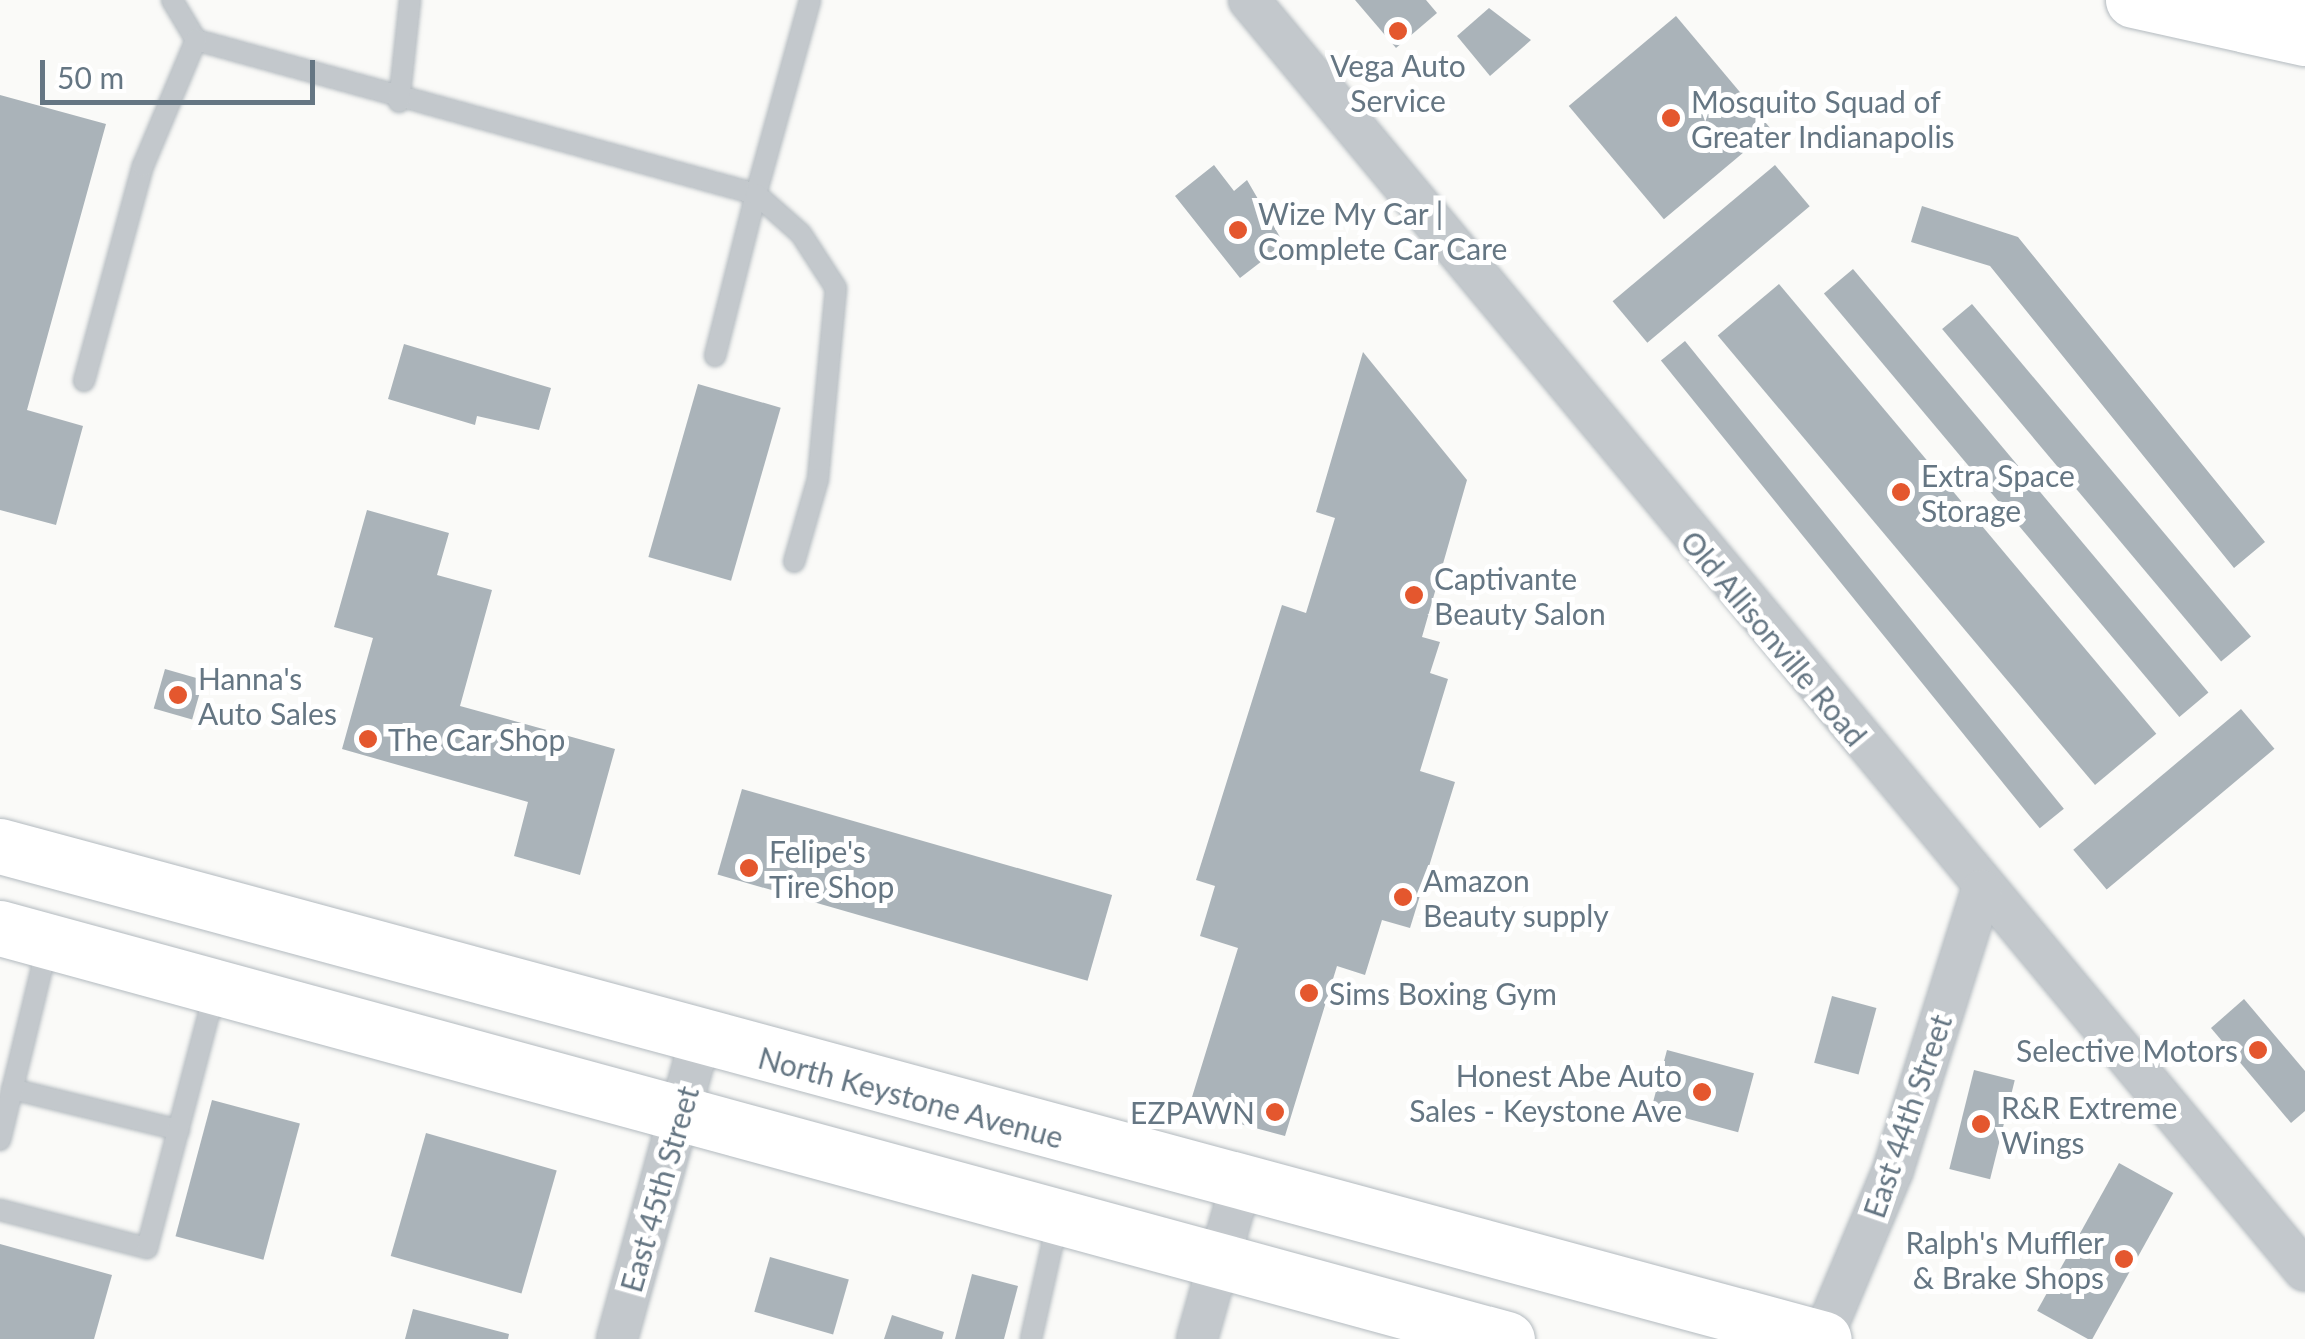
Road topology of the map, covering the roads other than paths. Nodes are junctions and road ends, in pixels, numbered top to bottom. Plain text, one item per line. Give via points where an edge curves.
1 (172, 0) edge
2 (410, 0) edge
3 (810, 0) edge
4 (1249, 0) edge
5 (2133, 0) edge
6 (2277, 0) edge
7 (2305, 36) edge
8 (196, 40) junction
9 (399, 102) junction
10 (756, 194) junction
11 (715, 356) dead end
12 (84, 381) dead end
13 (794, 562) dead end
14 (0, 846) edge
15 (1982, 890) junction
16 (24, 935) edge
17 (216, 986) junction
18 (700, 1039) junction
19 (12, 1089) junction
20 (680, 1114) junction
21 (178, 1130) junction
22 (0, 1140) edge
23 (1240, 1187) junction
24 (0, 1210) edge
25 (1058, 1218) junction
26 (1218, 1262) junction
27 (2305, 1271) edge
28 (617, 1339) edge
29 (1030, 1339) edge
30 (1197, 1339) edge
31 (1507, 1339) edge
32 (1823, 1339) edge

1 - 8 lane
2 - 9 lane
3 - 10 lane
4 - 15 street, Old Allisonville Road
5 - 7 main road
6 - 7 main road
8 - 9 lane
8 - 12 lane via 143,166
9 - 10 lane
10 - 11 lane
10 - 13 lane via 802,234 836,288 818,479
14 - 18 main road, North Keystone Avenue
15 - 27 street, Old Allisonville Road
15 - 32 street, East 44th Street via 1893,1170
16 - 17 main road
16 - 19 lane
17 - 20 main road
17 - 21 lane
18 - 20 street, East 45th Street
18 - 23 main road, North Keystone Avenue
19 - 21 lane
19 - 22 lane
20 - 25 main road
20 - 28 street, East 45th Street
21 - 24 lane via 147,1248
23 - 26 street
23 - 32 main road, North Keystone Avenue
25 - 26 main road
25 - 29 lane
26 - 30 street
26 - 31 main road

